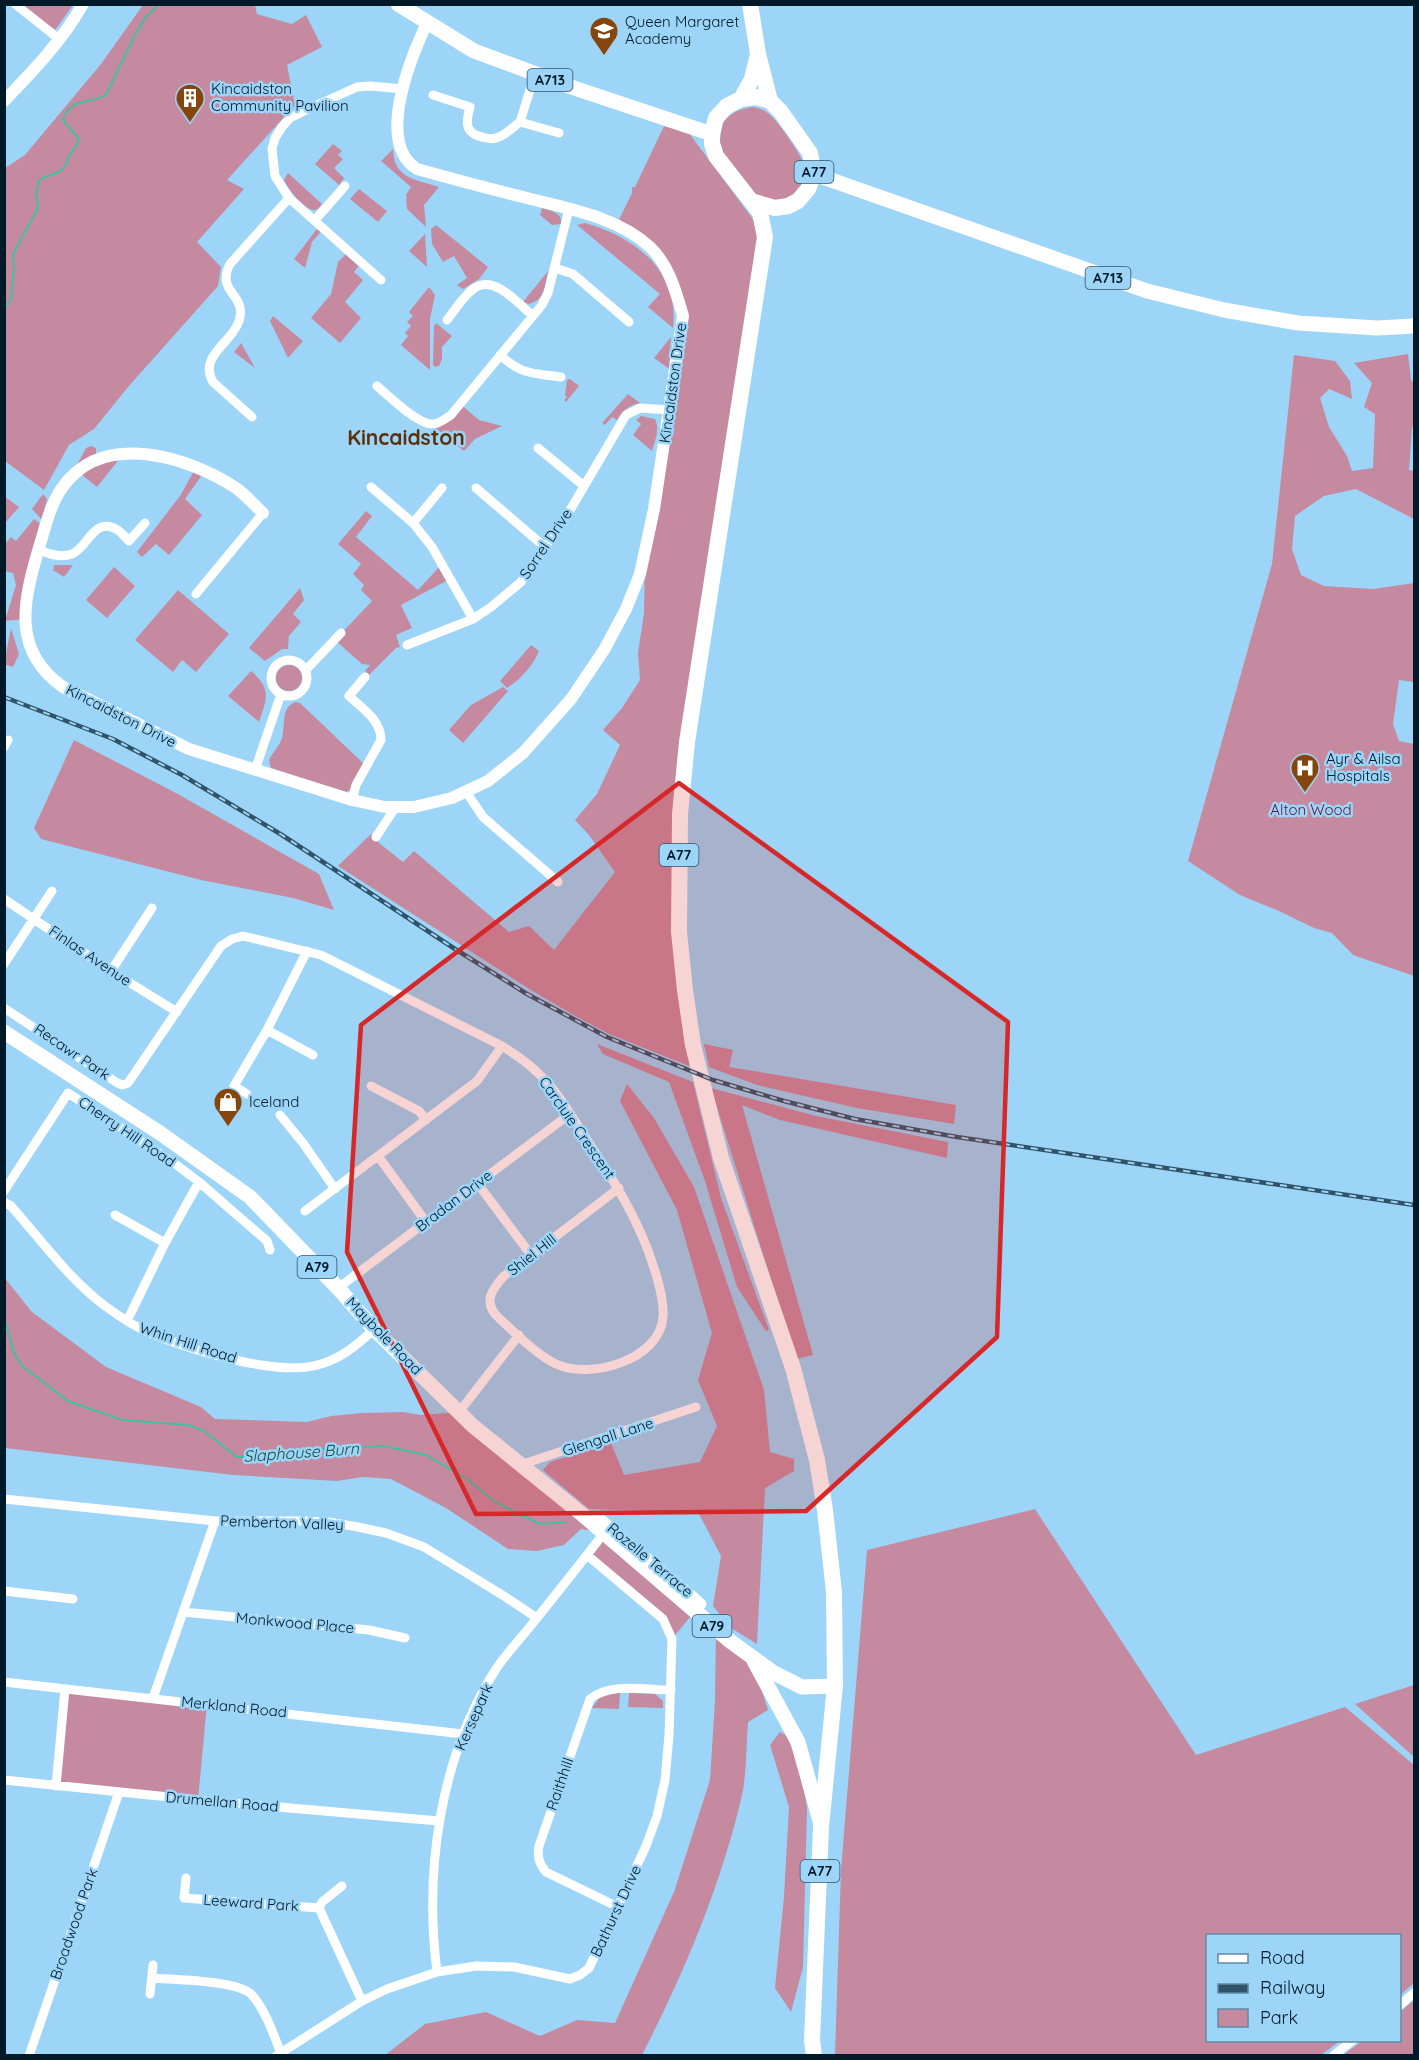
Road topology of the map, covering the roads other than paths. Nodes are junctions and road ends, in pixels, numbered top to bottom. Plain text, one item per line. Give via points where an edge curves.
1 (15, 4) edge
2 (83, 4) edge
3 (398, 4) edge
4 (750, 4) edge
5 (427, 23) junction
6 (59, 39) junction
7 (758, 54) junction
8 (535, 75) junction
9 (402, 89) junction
10 (433, 95) dead end
11 (741, 99) junction
12 (4, 101) edge
13 (770, 101) junction
14 (520, 122) junction
15 (559, 133) dead end
16 (712, 134) junction
17 (814, 174) junction
18 (345, 186) dead end
19 (289, 198) junction
20 (752, 201) junction
21 (788, 206) junction
22 (569, 209) junction
23 (315, 220) junction
24 (765, 237) junction
25 (555, 268) junction
26 (381, 280) dead end
27 (533, 316) junction
28 (447, 320) dead end
29 (629, 322) dead end
30 (1414, 326) edge
31 (501, 355) junction
32 (561, 377) dead end
33 (377, 386) dead end
34 (670, 410) junction
35 (252, 417) dead end
36 (538, 448) dead end
37 (584, 486) junction
38 (371, 487) dead end
39 (442, 488) dead end
40 (476, 488) dead end
41 (263, 513) joint
42 (145, 523) dead end
43 (413, 523) junction
44 (546, 548) junction
45 (39, 550) junction
46 (196, 594) dead end
47 (474, 618) junction
48 (341, 633) dead end
49 (407, 645) dead end
50 (306, 670) junction
51 (365, 677) dead end
52 (281, 694) junction
53 (255, 770) junction
54 (466, 793) junction
55 (352, 800) junction
56 (395, 807) junction
57 (376, 837) dead end
58 (558, 882) dead end
59 (52, 891) dead end
60 (4, 899) edge
61 (152, 908) dead end
62 (34, 918) junction
63 (307, 951) junction
64 (4, 964) edge
65 (111, 971) junction
66 (4, 1008) edge
67 (177, 1012) junction
68 (267, 1030) junction
69 (4, 1032) edge
70 (502, 1046) junction
71 (313, 1055) dead end
72 (371, 1086) dead end
73 (247, 1094) dead end
74 (570, 1114) junction
75 (279, 1115) dead end
76 (426, 1120) junction
77 (378, 1156) junction
78 (199, 1182) junction
79 (477, 1184) junction
80 (619, 1188) junction
81 (335, 1189) junction
82 (4, 1191) edge
83 (4, 1202) edge
84 (305, 1211) dead end
85 (115, 1215) dead end
86 (426, 1222) junction
87 (165, 1243) junction
88 (270, 1250) dead end
89 (531, 1255) junction
90 (338, 1288) junction
91 (127, 1321) junction
92 (374, 1329) junction
93 (519, 1335) junction
94 (696, 1407) dead end
95 (459, 1412) junction
96 (520, 1466) junction
97 (4, 1499) edge
98 (215, 1521) junction
99 (591, 1522) junction
100 (604, 1533) junction
101 (587, 1555) junction
102 (4, 1591) edge
103 (73, 1599) dead end
104 (695, 1611) junction
105 (183, 1612) junction
106 (537, 1618) junction
107 (405, 1638) dead end
108 (751, 1657) junction
109 (4, 1682) edge
110 (835, 1686) junction
111 (65, 1689) junction
112 (671, 1690) junction
113 (153, 1698) junction
114 (463, 1734) junction
115 (4, 1780) edge
116 (56, 1786) junction
117 (119, 1792) junction
118 (440, 1821) junction
119 (821, 1827) junction
120 (186, 1878) dead end
121 (342, 1886) dead end
122 (618, 1907) junction
123 (319, 1908) junction
124 (153, 1965) dead end
125 (436, 1972) junction
126 (152, 1978) junction
127 (1414, 1993) edge
128 (150, 1994) dead end
129 (362, 2001) junction
130 (1401, 2003) edge
131 (1350, 2042) edge
132 (279, 2054) edge
133 (29, 2055) edge
134 (814, 2055) edge
135 (1333, 2055) edge

1 - 6 street
2 - 6 street
3 - 5 main road, A713
4 - 7 highway, A77
5 - 8 main road, A713 via 474,51
5 - 9 street, Kincaidston Drive via 411,56
6 - 12 street
7 - 11 highway, A77 via 752,79
7 - 13 highway, A77
8 - 14 street
8 - 16 main road, A713
9 - 19 street via 357,87 290,118 272,149 275,176
9 - 22 street, Kincaidston Drive via 400,148 411,165
10 - 14 street via 470,107 467,127 477,136 496,138
11 - 13 highway
11 - 16 highway, A77 via 716,118
13 - 17 highway, A77 via 810,153
14 - 15 street
16 - 20 highway, A77 via 716,156
17 - 21 highway, A77 via 808,189
17 - 30 main road, A713 via 1147,291 1298,323
18 - 23 street
19 - 23 street
19 - 35 street via 230,264 226,283 241,306 241,317 209,365 213,382
20 - 21 highway via 775,208
20 - 24 highway, A77 via 760,213
21 - 24 highway, A77
22 - 25 street
22 - 34 street, Kincaidston Drive via 617,224 635,235 652,248 671,279 683,316
23 - 26 street
24 - 110 highway, A77 via 687,742 680,814 679,932 692,1034 709,1113 793,1368 817,1460 834,1592
25 - 27 street via 548,293
25 - 29 street via 573,274
27 - 28 street via 495,286 481,285
27 - 31 street
31 - 32 street via 524,372
31 - 33 street via 451,415 432,425 422,422
34 - 37 street, Sorrel Drive via 640,408 626,414
34 - 54 street, Kincaidston Drive via 645,553 626,609 582,685 549,726 506,769
36 - 37 street
37 - 44 street, Sorrel Drive
38 - 43 street
39 - 43 street
40 - 44 street
41 - 45 street, Kincaidston Drive via 239,490 201,469 141,454 115,455 86,465 67,481 54,500
41 - 46 street, Kincaidston Drive
42 - 45 street via 129,541 114,528 105,527 89,535 72,554 54,556
43 - 47 street via 432,547
44 - 47 street, Sorrel Drive via 521,582
45 - 53 street, Kincaidston Drive via 25,604 25,630 31,650 45,672 89,702 189,750
47 - 49 street, Sorrel Drive
48 - 50 street
50 - 52 street via 307,681 302,690 292,695
50 - 52 street via 289,660 275,667 272,682
51 - 55 street via 349,696 375,720 381,735
52 - 53 street
53 - 55 street, Kincaidston Drive
54 - 56 street, Kincaidston Drive via 441,802
54 - 58 street via 483,817
55 - 56 street, Kincaidston Drive
56 - 57 street
59 - 62 street
60 - 62 street, Finlas Avenue
61 - 65 street
62 - 64 street
62 - 65 street, Finlas Avenue
63 - 67 street, Carcluie Crescent via 243,936 232,939 221,946
63 - 68 street
63 - 70 street, Carcluie Crescent
65 - 67 street, Finlas Avenue
66 - 67 street, Recawr Park via 122,1085 132,1079
68 - 71 street
68 - 73 street via 234,1086
69 - 90 main road, Maybole Road / A79 via 160,1133 250,1197
70 - 74 street, Carcluie Crescent via 540,1074
70 - 76 street via 477,1082
72 - 76 street via 419,1111
74 - 79 street, Bradan Drive
74 - 80 street, Carcluie Crescent
75 - 81 street
76 - 77 street
77 - 81 street
77 - 86 street
78 - 82 street, Cherry Hill Road via 68,1093
78 - 87 street
78 - 88 street, Cherry Hill Road via 267,1241
79 - 86 street, Bradan Drive
79 - 89 street
80 - 89 street, Shiel Hill
80 - 93 street, Carcluie Crescent via 648,1249 658,1282 663,1318 658,1335 633,1358 591,1369 557,1365
81 - 84 street
83 - 91 street, Whin Hill Road via 82,1287
85 - 87 street
86 - 90 street, Bradan Drive
87 - 91 street
89 - 93 street, Shiel Hill via 504,1276 493,1288 490,1299 497,1316
90 - 92 main road, Maybole Road / A79
91 - 92 street, Whin Hill Road via 152,1334 232,1359 302,1368 340,1356
92 - 95 main road, Maybole Road / A79
93 - 95 street
94 - 96 street, Glengall Lane
95 - 96 main road, Maybole Road / A79
96 - 99 main road, Maybole Road / A79
97 - 98 street, Pemberton Valley
98 - 105 street
98 - 106 street, Pemberton Valley via 328,1522 386,1533 424,1547
99 - 100 main road, Maybole Road / A79
99 - 104 street, Rozelle Terrace via 597,1515 696,1598 702,1604
100 - 101 street, Kersepark
100 - 104 main road, Maybole Road / A79
101 - 106 street, Kersepark
101 - 112 street, Bathurst Drive via 663,1619 672,1639
102 - 103 street
104 - 108 main road, Maybole Road / A79
105 - 107 street, Monkwood Place via 369,1630
105 - 113 street
106 - 114 street, Kersepark via 497,1668
108 - 110 main road, Maybole Road / A79 via 802,1687
108 - 119 main road, Maybole Road / A79 via 798,1742
109 - 111 street, Merkland Road
110 - 119 highway, A77
111 - 113 street, Merkland Road
111 - 116 street
112 - 122 street, Bathurst Drive via 665,1780 657,1816
112 - 122 street, Raithhill via 610,1689 590,1699 539,1846 540,1865 546,1872
113 - 114 street, Merkland Road
114 - 118 street, Kersepark
115 - 116 street, Drumellan Road
116 - 117 street, Drumellan Road
117 - 118 street, Drumellan Road
117 - 133 street, Broadwood Park
118 - 125 street, Kersepark via 433,1878
119 - 134 highway, A77
120 - 123 street, Leeward Park via 184,1901
121 - 123 street, Leeward Park
122 - 125 street, Bathurst Drive via 589,1968 570,1979 514,1967 476,1966
123 - 129 street, Leeward Park
124 - 126 street
125 - 129 street, Bathurst Drive
126 - 128 street
126 - 132 street via 230,1985 250,1994 265,2017
127 - 130 street
129 - 132 street, Bathurst Drive
131 - 135 street

